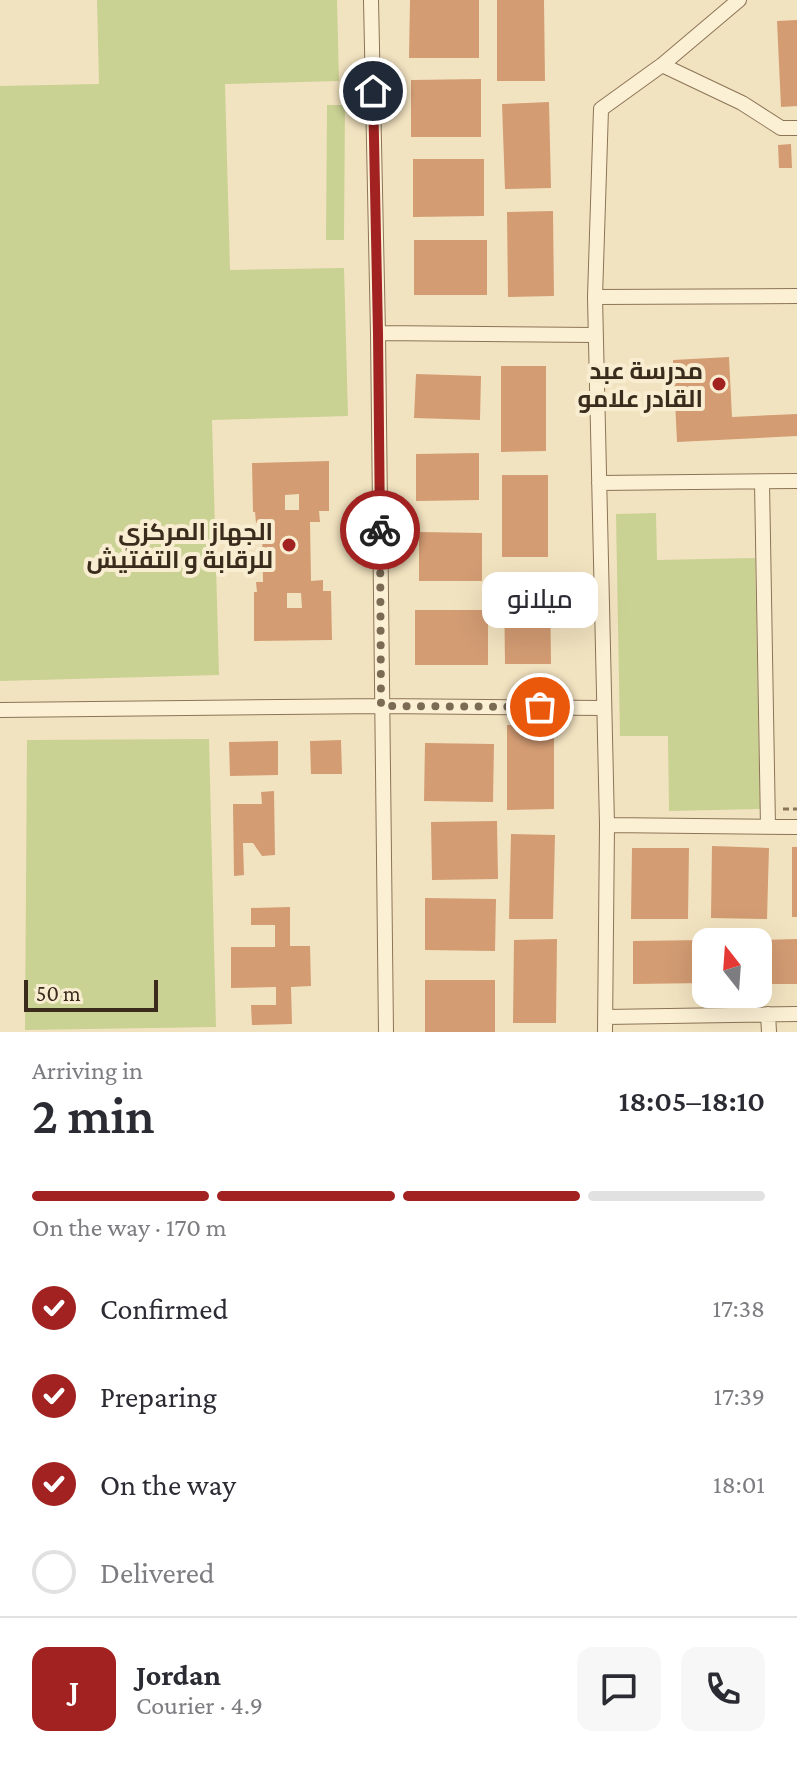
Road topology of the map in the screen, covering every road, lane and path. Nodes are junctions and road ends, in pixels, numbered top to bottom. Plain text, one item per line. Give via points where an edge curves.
1 (371, 0) edge
2 (739, 0) edge
3 (662, 65) junction
4 (797, 128) edge
5 (797, 296) edge
6 (595, 297) junction
7 (378, 333) junction
8 (596, 335) junction
9 (797, 481) edge
10 (762, 482) junction
11 (599, 483) junction
12 (381, 706) junction
13 (604, 708) junction
14 (0, 710) edge
15 (607, 825) junction
16 (768, 827) junction
17 (797, 827) edge
18 (768, 1014) junction
19 (797, 1014) edge
20 (605, 1025) edge
21 (386, 1032) edge
22 (769, 1032) edge

1 - 7 street
2 - 3 street
3 - 4 street via 781,128
3 - 6 street via 601,109
5 - 6 street
6 - 8 street
7 - 8 street
7 - 12 street
8 - 11 street
9 - 10 street
10 - 11 street
10 - 16 street
11 - 13 street
12 - 13 street
12 - 14 street
12 - 21 street
13 - 15 street
15 - 16 street
15 - 20 street
16 - 17 street
18 - 19 street
18 - 20 street
18 - 22 street

